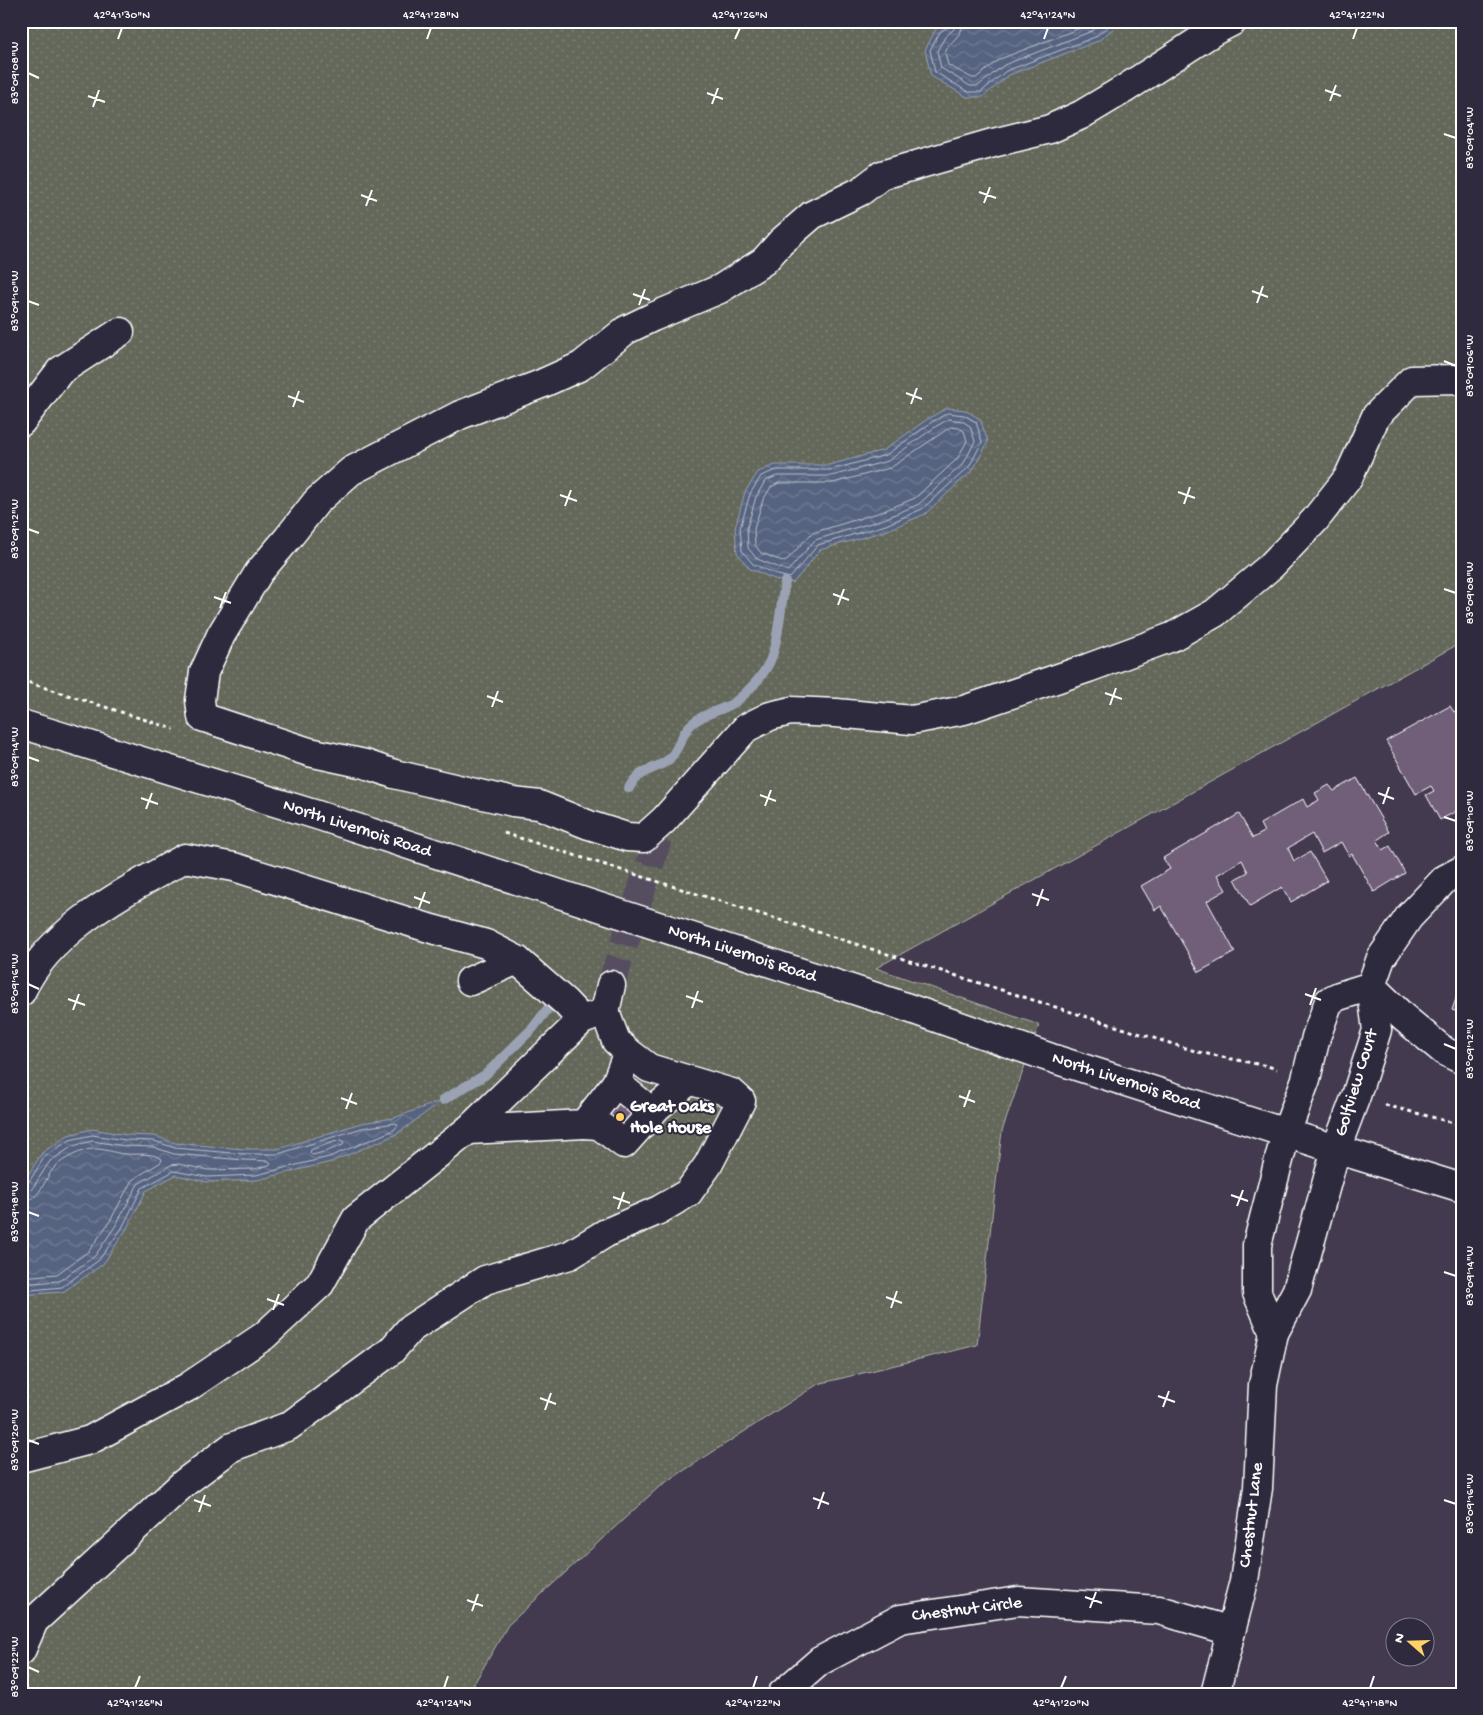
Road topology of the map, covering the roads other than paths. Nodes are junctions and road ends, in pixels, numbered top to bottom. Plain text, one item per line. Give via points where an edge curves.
1 (1233, 21) edge
2 (120, 332) dead end
3 (1462, 382) edge
4 (21, 422) edge
5 (21, 724) edge
6 (1462, 870) edge
7 (517, 960) junction
8 (470, 981) dead end
9 (611, 985) tunnel mouth
10 (1371, 986) junction
11 (21, 992) edge
12 (594, 1016) junction
13 (628, 1052) junction
14 (1462, 1060) edge
15 (689, 1081) junction
16 (616, 1083) junction
17 (652, 1112) junction
18 (584, 1124) junction
19 (468, 1130) junction
20 (1286, 1133) junction
21 (1336, 1150) junction
22 (1462, 1188) edge
23 (1274, 1333) junction
24 (21, 1458) edge
25 (1231, 1631) junction
26 (21, 1651) edge
27 (782, 1694) edge
28 (1215, 1694) edge

1 - 3 street via 1081,115 1050,129 882,175 862,191 812,215 764,261 720,289 626,330 581,366 460,415 351,471 317,501 259,572 221,635 204,672 200,700 202,717 308,752 513,802 538,805 627,837 644,838 746,728 770,716 791,711 912,720 964,710 1172,636 1215,613 1270,566 1315,520 1348,478 1376,416 1412,380 1457,379
2 - 4 street via 60,371
5 - 20 street, North Livernois Road via 317,815
6 - 10 street, Golfview Court via 1445,879 1410,917 1381,958
7 - 8 street
7 - 11 street via 486,944 234,867 186,858 69,930 29,976
7 - 12 street via 565,1002
9 - 12 street
10 - 14 street, Golfview Court via 1444,1051
10 - 20 street via 1329,1001
10 - 21 street, Golfview Court via 1377,1030
12 - 13 street
12 - 19 street
13 - 15 street via 649,1068
13 - 16 street
15 - 17 street
15 - 26 street via 732,1093 740,1100 708,1165 688,1192 570,1255 484,1280 410,1329 391,1351 289,1426 232,1447 184,1483 34,1621
16 - 17 street
16 - 18 street
17 - 18 street via 624,1144 599,1125
18 - 19 street
19 - 24 street via 356,1219 320,1284 264,1336 188,1387 90,1440
20 - 21 street, North Livernois Road
20 - 23 street via 1258,1245 1257,1292
21 - 22 street, North Livernois Road
21 - 23 street, Chestnut Lane via 1297,1290
23 - 25 street, Chestnut Lane via 1263,1385 1258,1488 1244,1581
25 - 27 street, Chestnut Circle via 1159,1610 1018,1601 900,1618 820,1661
25 - 28 street, Chestnut Lane

